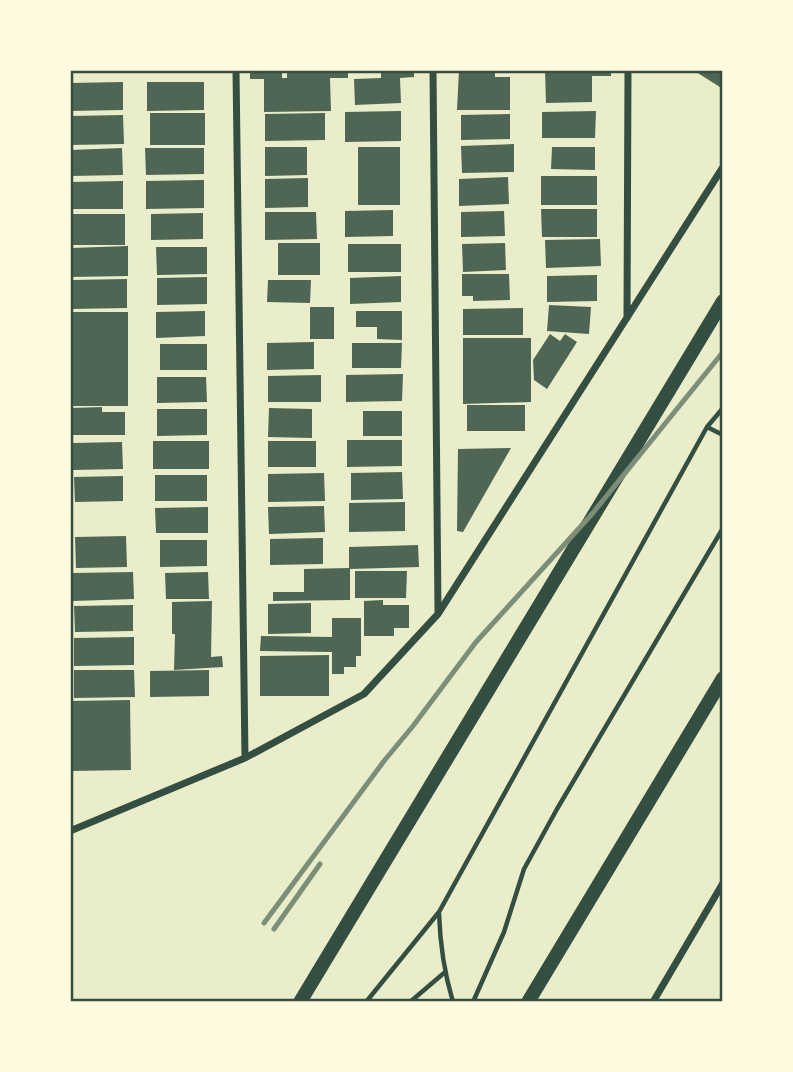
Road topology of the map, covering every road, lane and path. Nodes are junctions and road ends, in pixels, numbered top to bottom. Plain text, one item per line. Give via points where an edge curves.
1 (236, 70) edge
2 (433, 70) edge
3 (628, 70) edge
4 (723, 167) edge
5 (723, 301) edge
6 (627, 319) junction
7 (723, 408) edge
8 (707, 427) junction
9 (723, 435) edge
10 (723, 528) edge
11 (438, 614) junction
12 (722, 680) edge
13 (245, 758) junction
14 (70, 831) edge
15 (723, 883) edge
16 (439, 912) junction
17 (444, 973) junction
18 (300, 1002) edge
19 (366, 1002) edge
20 (410, 1002) edge
21 (453, 1002) edge
22 (473, 1002) edge
23 (528, 1002) edge
24 (653, 1002) edge

1 - 13 street
2 - 11 street
3 - 6 street
4 - 6 street
5 - 18 main road
6 - 11 street
7 - 8 lane
8 - 9 lane
8 - 16 lane
10 - 22 lane via 524,869
11 - 13 street via 363,694
12 - 23 main road
13 - 14 street
15 - 24 street
16 - 17 lane
16 - 19 lane
17 - 20 lane
17 - 21 lane

